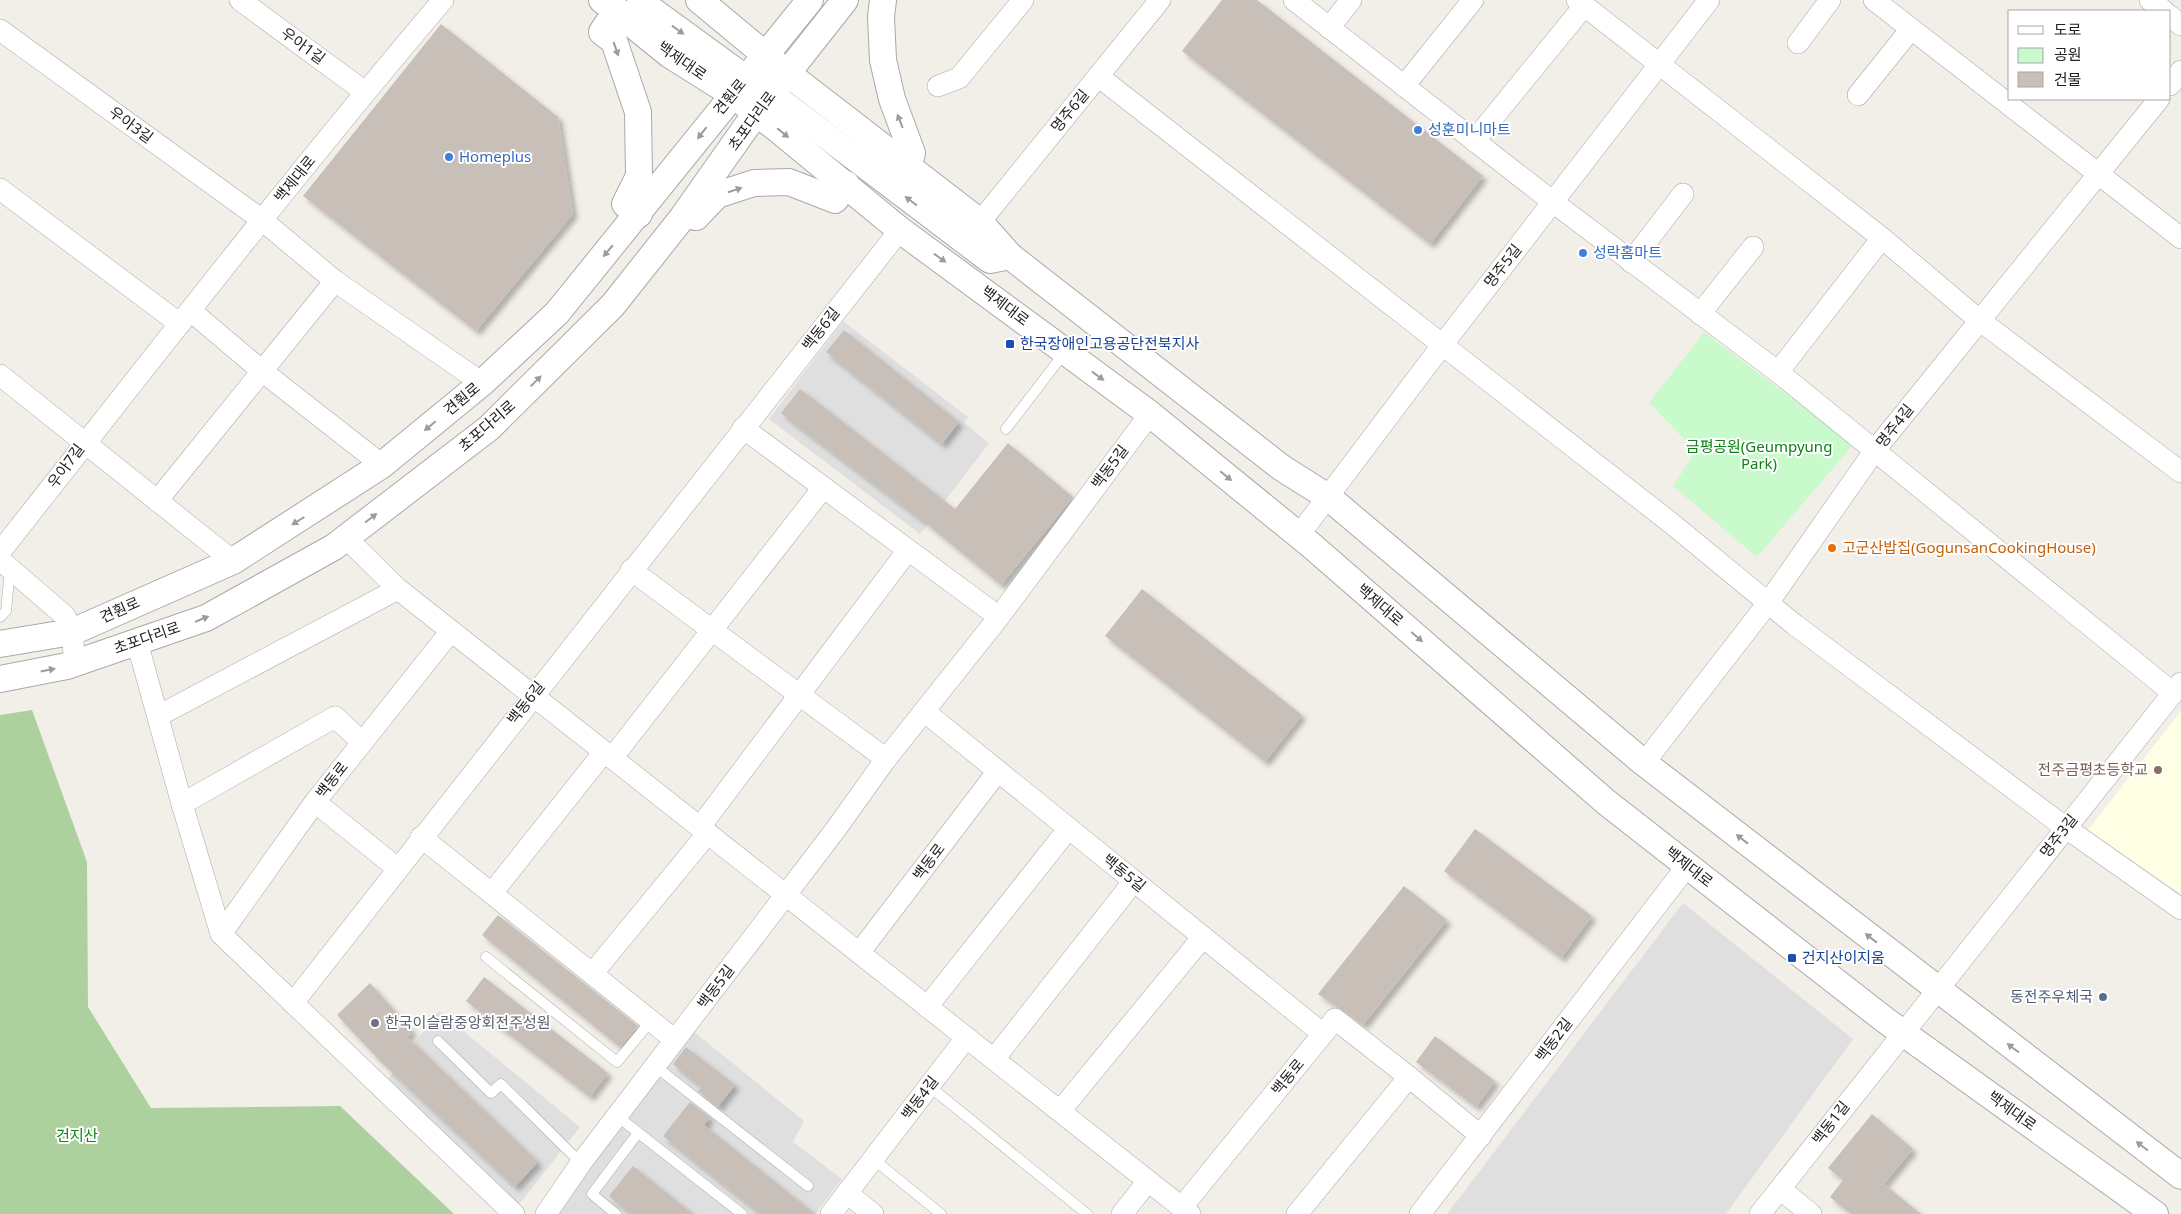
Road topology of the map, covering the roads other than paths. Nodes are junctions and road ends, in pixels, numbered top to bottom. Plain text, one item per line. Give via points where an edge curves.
1 (240, 0) edge
2 (443, 0) edge
3 (700, 0) edge
4 (810, 0) edge
5 (845, 0) edge
6 (883, 0) edge
7 (1023, 0) edge
8 (1160, 0) edge
9 (1294, 0) edge
10 (1351, 0) edge
11 (1473, 0) edge
12 (1709, 0) edge
13 (1830, 0) edge
14 (1874, 0) edge
15 (2150, 0) edge
16 (1580, 3) edge
17 (616, 10) edge
18 (2163, 10) edge
19 (2171, 17) edge
20 (2181, 25) edge
21 (1329, 28) junction
22 (1911, 29) junction
23 (0, 30) edge
24 (1798, 43) dead end
25 (766, 54) junction
26 (1660, 65) junction
27 (2181, 71) edge
28 (788, 73) junction
29 (1098, 76) junction
30 (2171, 84) edge
31 (738, 86) junction
32 (938, 86) dead end
33 (1404, 86) junction
34 (366, 92) junction
35 (1858, 95) dead end
36 (2158, 100) edge
37 (764, 103) junction
38 (1474, 141) junction
39 (908, 167) junction
40 (2098, 174) junction
41 (846, 184) junction
42 (0, 190) edge
43 (1683, 194) dead end
44 (1553, 202) junction
45 (639, 214) junction
46 (682, 218) junction
47 (262, 220) junction
48 (980, 222) junction
49 (900, 230) junction
50 (1882, 238) junction
51 (2181, 238) edge
52 (1753, 247) dead end
53 (1010, 256) junction
54 (1631, 262) junction
55 (335, 281) junction
56 (1700, 314) junction
57 (185, 317) junction
58 (1979, 320) junction
59 (1443, 344) junction
60 (1066, 352) junction
61 (262, 371) junction
62 (1778, 372) junction
63 (0, 375) edge
64 (482, 383) junction
65 (1150, 414) junction
66 (743, 428) junction
67 (1006, 429) dead end
68 (86, 442) junction
69 (1875, 450) junction
70 (382, 465) junction
71 (2181, 472) edge
72 (823, 488) junction
73 (1328, 498) junction
74 (157, 501) junction
75 (1299, 535) junction
76 (345, 537) junction
77 (908, 550) junction
78 (3, 560) edge
79 (233, 561) junction
80 (631, 570) junction
81 (398, 589) junction
82 (1768, 602) junction
83 (0, 617) edge
84 (999, 617) junction
85 (713, 630) junction
86 (451, 631) junction
87 (72, 632) junction
88 (137, 642) junction
89 (0, 644) edge
90 (75, 664) junction
91 (0, 679) edge
92 (2177, 688) edge
93 (533, 695) junction
94 (799, 695) junction
95 (925, 712) junction
96 (158, 716) junction
97 (362, 742) junction
98 (608, 755) junction
99 (886, 759) junction
100 (1644, 763) junction
101 (998, 771) junction
102 (315, 802) junction
103 (182, 804) junction
104 (1069, 828) junction
105 (2066, 828) junction
106 (704, 830) junction
107 (422, 837) junction
108 (1687, 866) junction
109 (397, 868) junction
110 (1134, 881) junction
111 (492, 893) junction
112 (786, 895) junction
113 (2181, 909) edge
114 (221, 934) junction
115 (1203, 936) junction
116 (859, 953) junction
117 (486, 957) dead end
118 (592, 974) junction
119 (1937, 990) junction
120 (293, 1003) junction
121 (928, 1007) junction
122 (651, 1021) junction
123 (1902, 1032) junction
124 (1323, 1034) junction
125 (966, 1038) junction
126 (675, 1040) junction
127 (438, 1041) dead end
128 (994, 1059) junction
129 (655, 1066) junction
130 (1409, 1077) junction
131 (929, 1086) junction
132 (1060, 1112) junction
133 (617, 1116) junction
134 (638, 1133) junction
135 (1481, 1136) junction
136 (873, 1159) junction
137 (581, 1163) junction
138 (2181, 1176) edge
139 (1148, 1181) junction
140 (808, 1186) dead end
141 (1780, 1189) junction
142 (847, 1194) junction
143 (1186, 1211) edge
144 (514, 1214) edge
145 (546, 1214) edge
146 (616, 1214) edge
147 (742, 1214) edge
148 (831, 1214) edge
149 (873, 1214) edge
150 (941, 1214) edge
151 (1087, 1214) edge
152 (1122, 1214) edge
153 (1298, 1214) edge
154 (1420, 1214) edge
155 (1760, 1214) edge
156 (1812, 1214) edge
157 (2155, 1214) edge

1 - 34 street, 우아1길
2 - 34 street, 백제대로
3 - 25 street
4 - 25 street, 견훤로
5 - 28 street, 초포다리로
39 -> 6 street via 912,153 892,99 883,60
7 - 32 street via 959,78
8 - 29 street, 명주6길
9 - 21 street
10 - 21 street
11 - 33 street
12 - 26 street, 명주5길
13 - 24 street
14 - 22 street
15 - 18 street
16 - 26 street
16 - 38 street
17 -> 31 street, 백제대로 via 670,55
17 -> 45 street via 602,32 614,41 638,112 639,176 625,204
19 - 20 street
21 - 33 street
22 - 35 street
22 - 40 street
23 - 47 street, 우아3길
25 - 28 street
25 - 31 street, 견훤로
26 - 44 street, 명주5길
26 - 50 street
27 - 30 street
28 - 31 street
28 - 37 street, 초포다리로
28 - 39 street
29 - 48 street, 명주6길
29 - 59 street
31 - 37 street, 백제대로
31 -> 45 street, 견훤로
33 - 38 street
34 - 47 street, 백제대로
36 - 40 street, 명주4길
37 -> 41 street, 백제대로
37 - 46 street, 초포다리로
53 -> 37 street via 990,260
38 - 44 street
39 - 48 street
40 - 51 street
40 - 58 street, 명주4길
46 -> 41 street via 690,223 717,195 754,183 789,182 835,200
41 - 49 street, 백제대로
42 - 57 street
43 - 54 street
44 - 54 street
44 - 59 street, 명주5길
45 -> 64 street, 견훤로 via 557,313
76 -> 46 street, 초포다리로 via 489,428 613,305
47 - 55 street, 우아3길
47 - 57 street
48 - 53 street
49 -> 60 street, 백제대로
49 - 66 street, 백동6길
50 - 58 street
50 - 62 street
52 - 56 street
53 - 73 street via 1282,468
54 - 56 street
55 - 61 street
55 - 64 street, 우아3길
56 - 62 street
57 - 61 street
57 - 68 street
58 - 69 street, 명주4길
58 - 71 street
59 - 73 street, 명주5길
59 - 82 street
60 -> 65 street, 백제대로
60 - 67 lane
61 - 70 street
61 - 74 street
62 - 69 street
63 - 68 street, 우아7길
64 -> 70 street, 견훤로
65 -> 75 street, 백제대로
65 - 84 street, 백동5길
66 - 72 street
66 - 80 street, 백동6길
68 - 74 street
68 - 78 street, 우아7길
69 - 82 street, 명주4길
69 - 92 street
70 -> 79 street, 견훤로
72 - 77 street
72 - 85 street
73 - 75 street, 명주5길
73 - 100 street
74 - 79 street
75 -> 108 street, 백제대로 via 1606,802
76 - 81 street, 백동로
88 -> 76 street, 초포다리로 via 206,618 334,547
77 - 84 street
77 - 94 street
78 - 83 lane via 6,611
78 - 87 street via 64,616
79 - 87 street, 견훤로
80 - 85 street
80 - 93 street, 백동6길
81 - 86 street, 백동로
81 - 96 street
82 - 100 street, 명주4길
82 - 105 street
84 - 95 street, 백동5길
85 - 94 street
85 - 98 street
86 - 93 street, 백동로
86 - 97 street, 백동로
87 - 89 street, 견훤로
87 - 90 street
88 - 90 street, 초포다리로
88 - 96 street
91 -> 90 street, 초포다리로
92 - 105 street, 명주3길
93 - 98 street, 백동로
93 - 107 street, 백동6길
94 - 99 street
94 - 106 street
95 - 99 street, 백동5길
95 - 101 street, 백동5길
96 - 103 street
97 - 102 street, 백동로
97 - 103 street via 335,717
98 - 106 street, 백동로
98 - 111 street
99 - 112 street, 백동5길
119 -> 100 street
101 - 104 street, 백동5길
101 - 116 street, 백동로
102 - 109 street
102 - 114 street, 백동로
103 - 114 street
104 - 110 street, 백동5길
104 - 121 street
105 - 113 street
105 - 119 street, 명주3길
106 - 112 street, 백동로
106 - 118 street
107 - 109 street, 백동6길
107 - 111 street
108 - 123 street, 백제대로
108 - 135 street, 백동2길
109 - 120 street, 백동6길
110 - 115 street, 백동5길
110 - 128 street
111 - 118 street
112 - 116 street, 백동로
112 - 126 street, 백동5길
114 - 120 street
115 - 124 street, 백동5길
115 - 132 street
116 - 121 street, 백동로
117 - 122 lane via 617,1062
118 - 122 street
119 - 123 street, 명주3길
138 -> 119 street
120 - 144 street
121 - 125 street, 백동로
122 - 126 street
123 - 141 street, 백동1길
123 - 157 street, 백제대로
124 - 130 street, 백동로 via 1336,1019
124 - 143 street, 백동로
125 - 128 street, 백동로
125 - 131 street, 백동4길
126 - 129 street, 백동5길
127 - 137 lane via 491,1093 501,1084
128 - 132 street, 백동로
129 - 133 street, 백동5길
129 - 140 lane
130 - 135 street, 백동로
130 - 153 street
131 - 136 street, 백동4길
131 - 151 lane
132 - 139 street, 백동로
133 - 134 lane
133 - 137 street, 백동5길
134 - 146 lane via 592,1194
134 - 147 lane
135 - 154 street, 백동2길
136 - 142 street, 백동4길
136 - 150 lane
137 - 145 street, 백동5길
139 - 143 street, 백동로
139 - 152 street
141 - 155 street, 백동1길
141 - 156 street
142 - 148 street, 백동4길
142 - 149 street

